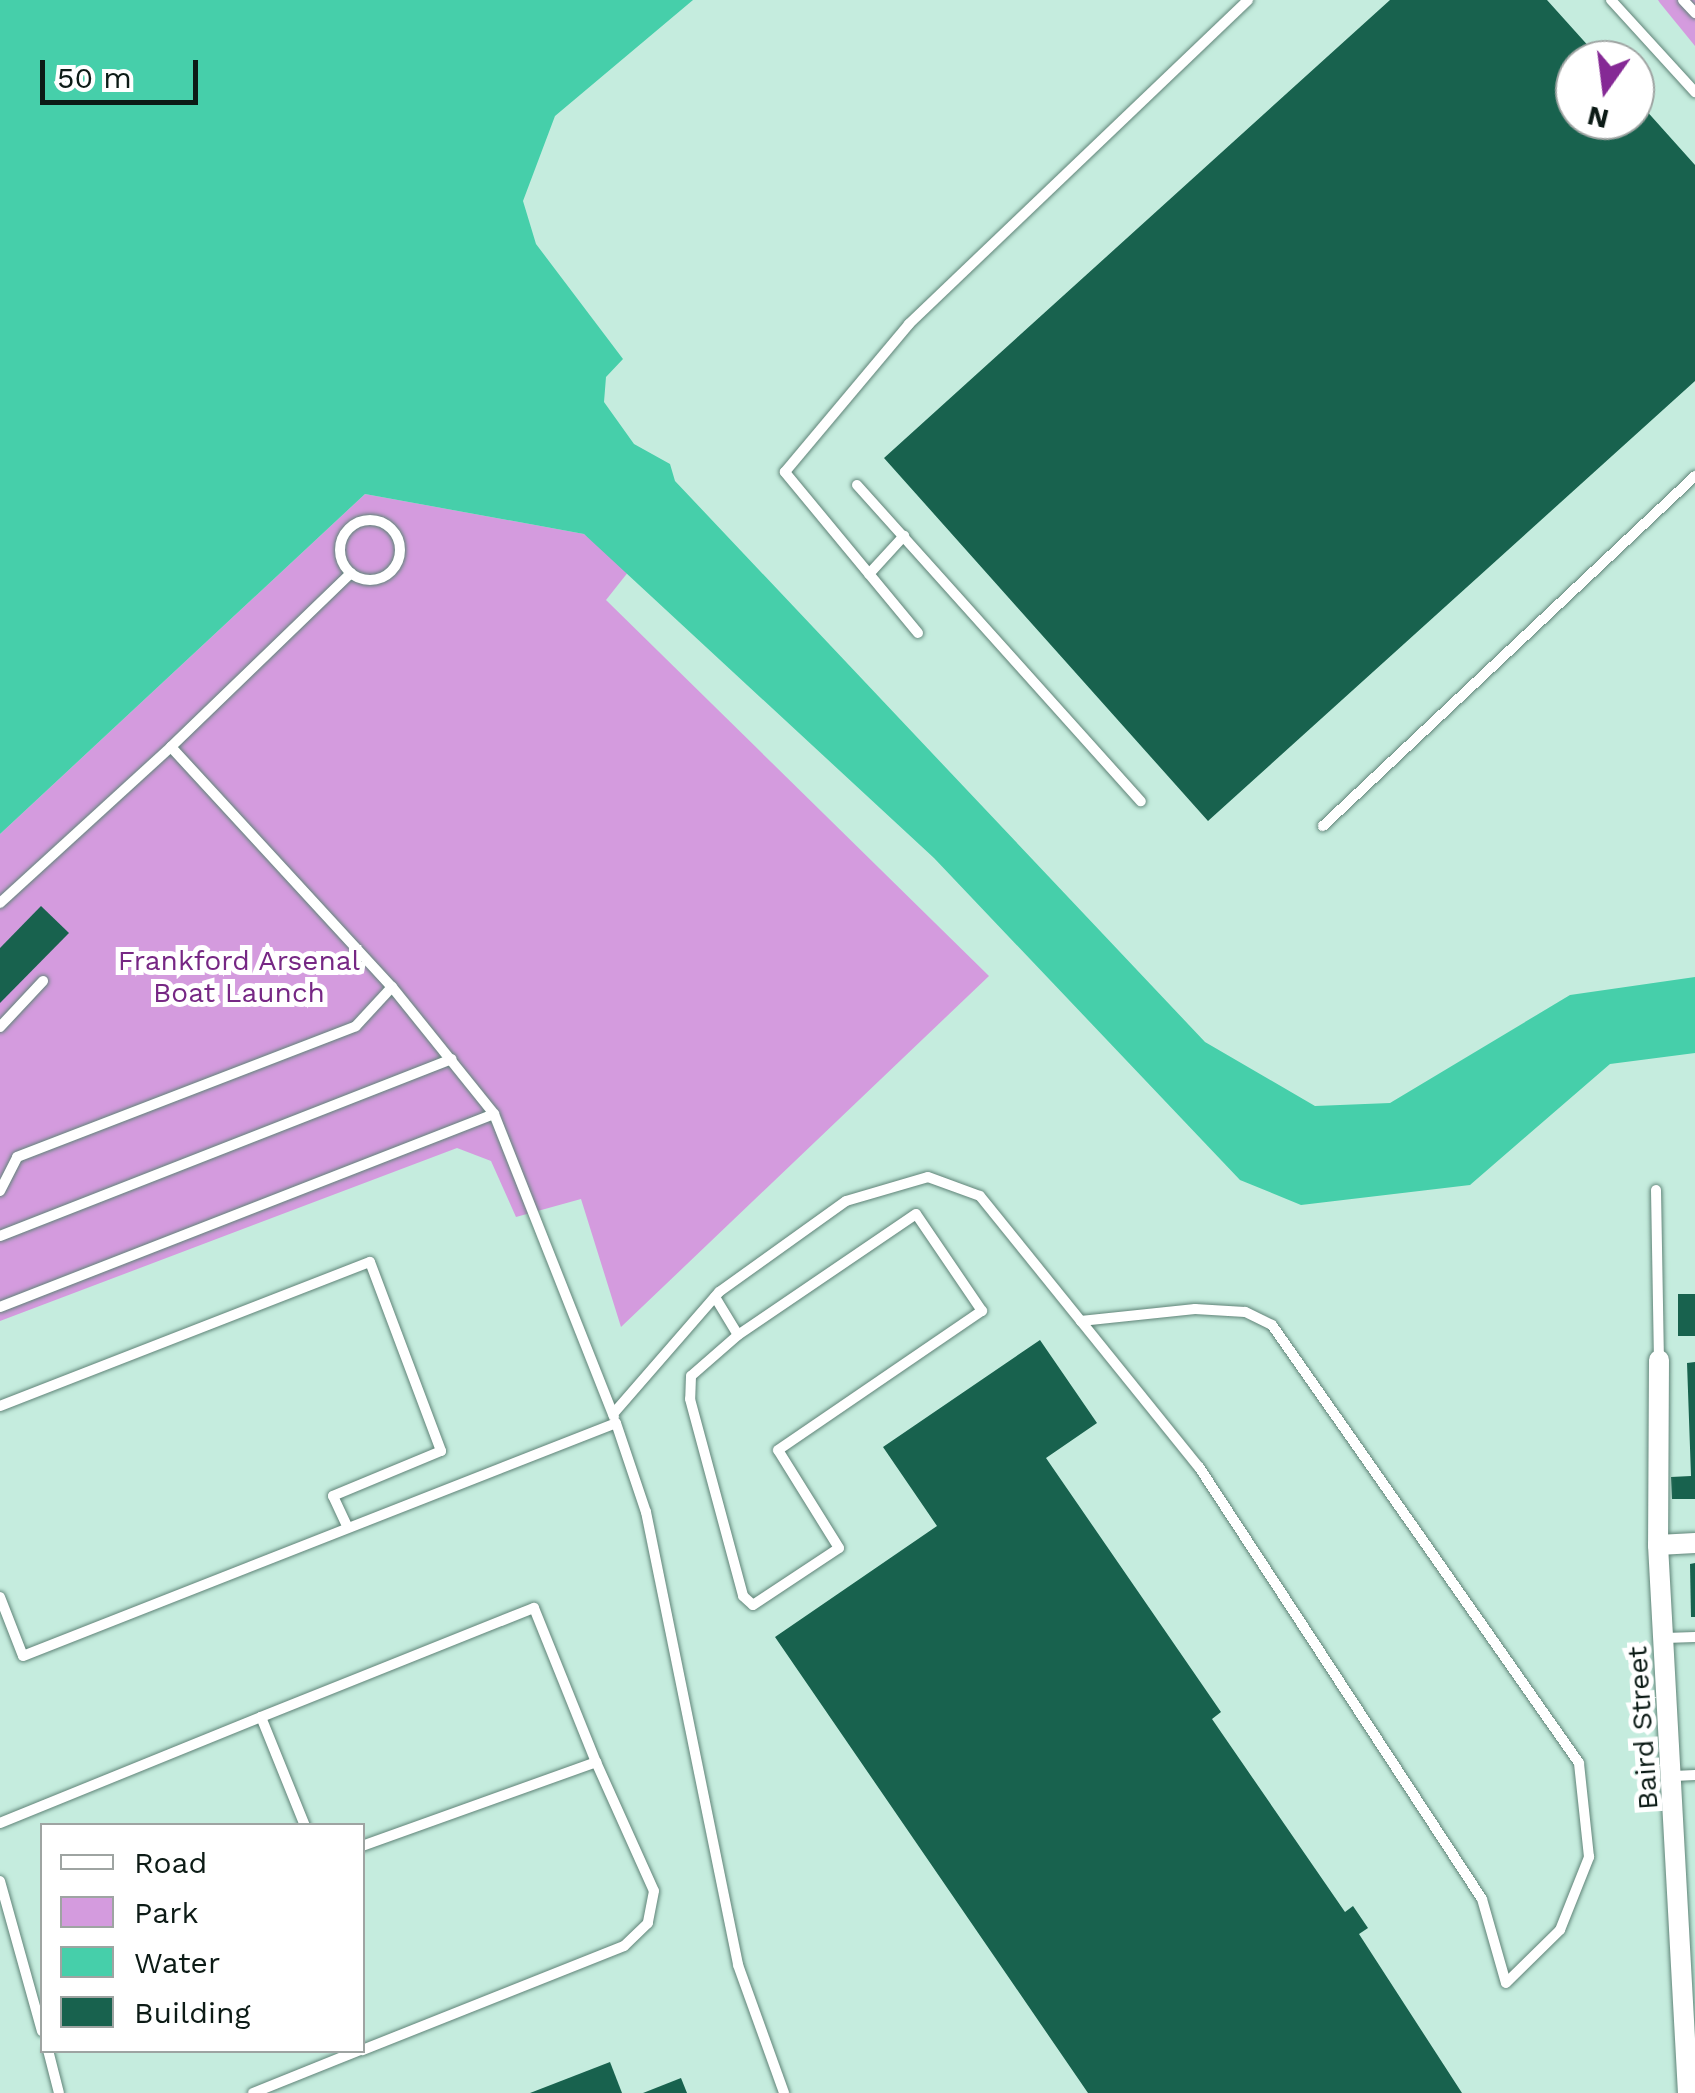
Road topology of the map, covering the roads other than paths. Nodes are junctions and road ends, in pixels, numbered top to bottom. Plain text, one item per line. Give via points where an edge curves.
1 (1248, 0) edge
2 (1612, 0) edge
3 (1683, 0) edge
4 (1695, 14) edge
5 (1695, 92) edge
6 (1695, 476) edge
7 (857, 484) dead end
8 (904, 536) junction
9 (351, 572) junction
10 (869, 574) junction
11 (918, 633) dead end
12 (170, 746) junction
13 (1141, 801) dead end
14 (1324, 826) dead end
15 (0, 903) edge
16 (43, 981) dead end
17 (392, 987) junction
18 (0, 1027) edge
19 (452, 1059) junction
20 (494, 1114) junction
21 (1656, 1190) dead end
22 (0, 1191) edge
23 (0, 1236) edge
24 (715, 1297) junction
25 (0, 1307) edge
26 (1081, 1321) junction
27 (738, 1335) junction
28 (1659, 1360) joint
29 (0, 1406) edge
30 (614, 1418) junction
31 (348, 1528) junction
32 (1695, 1544) edge
33 (1658, 1545) junction
34 (0, 1597) edge
35 (1695, 1637) edge
36 (1664, 1638) junction
37 (262, 1717) junction
38 (596, 1762) junction
39 (1684, 1775) edge
40 (304, 1823) edge
41 (0, 1824) edge
42 (365, 1845) edge
43 (1688, 1866) edge
44 (0, 1881) edge
45 (40, 1977) edge
46 (30, 1981) junction
47 (40, 2023) edge
48 (365, 2048) edge
49 (49, 2053) edge
50 (353, 2053) edge
51 (58, 2093) edge
52 (253, 2093) edge
53 (784, 2093) edge
54 (1688, 2093) edge

1 - 10 lane via 909,324 785,472
2 - 5 lane
3 - 4 lane
6 - 14 lane
7 - 8 lane
8 - 10 lane
8 - 13 lane
9 - 9 lane via 368,580 393,569 400,543 390,527 372,520 348,530 340,548
9 - 12 lane
10 - 11 lane
12 - 15 lane
12 - 17 lane
16 - 18 lane
17 - 19 lane
17 - 22 lane via 356,1026 17,1157
19 - 20 lane
19 - 23 lane
20 - 25 lane
20 - 30 lane
21 - 28 lane
24 - 26 lane via 846,1201 928,1177 980,1196
24 - 27 lane
24 - 30 lane
26 - 26 lane via 1195,1309 1246,1312 1272,1326 1578,1763 1588,1858 1560,1930 1506,1982 1482,1899 1199,1467
27 - 27 lane via 691,1376 690,1399 753,1604 838,1548 778,1450 982,1311 916,1214
28 - 33 street, Baird Street
29 - 31 lane via 370,1262 441,1451 334,1496
30 - 31 lane
30 - 53 lane via 646,1512 738,1965
31 - 34 lane via 23,1656
32 - 33 street
33 - 36 street, Baird Street
35 - 36 lane
36 - 39 street, Baird Street
37 - 38 lane via 534,1608
37 - 40 lane
37 - 41 lane
38 - 42 lane
38 - 48 lane via 654,1891 638,1936
39 - 43 street, Baird Street
43 - 54 street, Baird Street
44 - 46 lane
45 - 46 lane
46 - 47 lane
49 - 51 lane
50 - 52 lane

